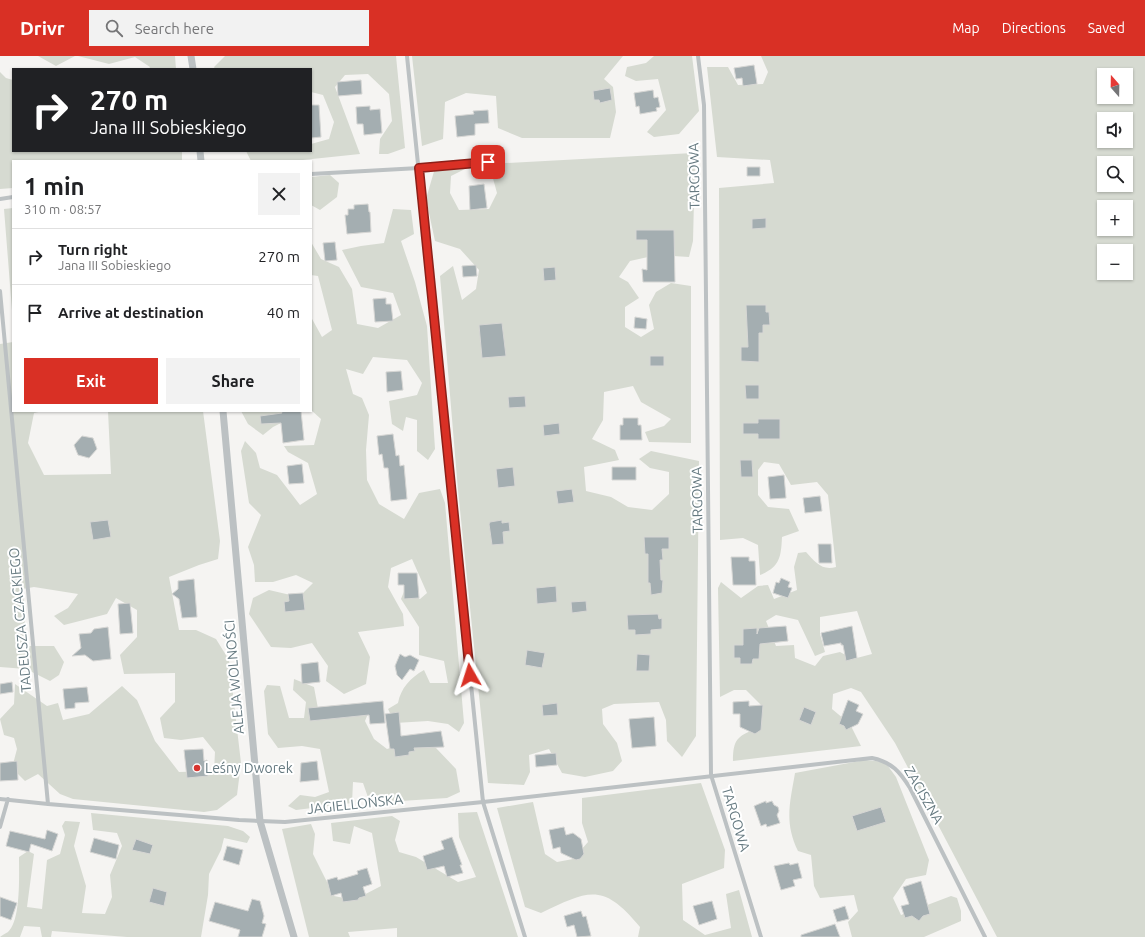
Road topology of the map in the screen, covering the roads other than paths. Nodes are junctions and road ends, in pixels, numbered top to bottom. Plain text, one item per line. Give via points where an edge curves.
1 (192, 56) edge
2 (407, 56) edge
3 (698, 56) edge
4 (193, 68) edge
5 (502, 161) dead end
6 (419, 168) junction
7 (312, 174) edge
8 (12, 198) edge
9 (0, 199) edge
10 (0, 291) edge
11 (223, 412) edge
12 (711, 775) junction
13 (0, 799) edge
14 (8, 799) junction
15 (483, 802) junction
16 (48, 804) junction
17 (260, 821) junction
18 (0, 827) edge
19 (293, 937) edge
20 (525, 937) edge
21 (761, 937) edge
22 (985, 937) edge

1 - 4 street
2 - 6 street
3 - 12 street, TARGOWA via 704,105
5 - 6 street
6 - 7 street
6 - 15 street
8 - 9 street
10 - 16 street, TADEUSZA CZACKIEGO
11 - 17 street, ALEJA WOLNOŚCI
12 - 15 street, JAGIELLOŃSKA
12 - 21 street, TARGOWA
12 - 22 street, ZACISZNA via 872,758 890,763 910,788
13 - 14 street, JAGIELLOŃSKA
14 - 16 street, JAGIELLOŃSKA
14 - 18 street
15 - 17 street, JAGIELLOŃSKA via 285,822
15 - 20 street
16 - 17 street, JAGIELLOŃSKA
17 - 19 street, ALEJA WOLNOŚCI

